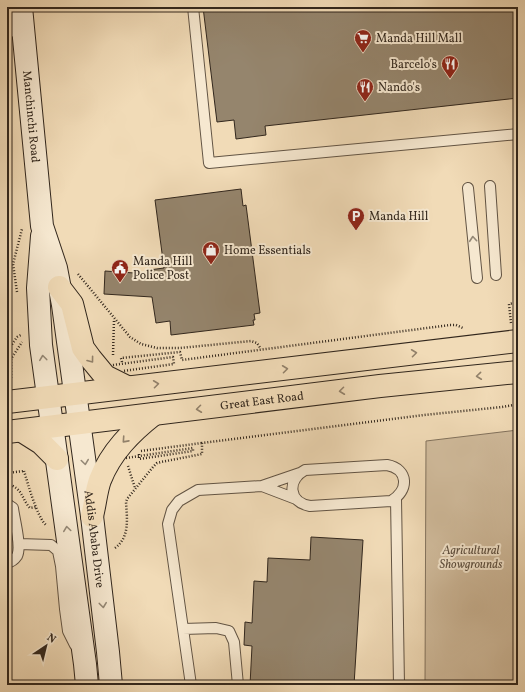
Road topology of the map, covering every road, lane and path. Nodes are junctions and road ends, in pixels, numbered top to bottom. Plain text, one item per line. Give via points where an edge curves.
1 (20, 7) edge
2 (193, 7) edge
3 (15, 31) edge
4 (518, 134) edge
5 (490, 186) dead end
6 (468, 188) dead end
7 (42, 224) junction
8 (76, 271) dead end
9 (496, 274) dead end
10 (477, 278) dead end
11 (59, 287) junction
12 (18, 295) dead end
13 (518, 302) edge
14 (114, 319) junction
15 (465, 329) dead end
16 (514, 334) edge
17 (261, 349) junction
18 (7, 352) edge
19 (113, 357) dead end
20 (113, 365) dead end
21 (518, 372) edge
22 (12, 378) dead end
23 (125, 379) junction
24 (75, 393) junction
25 (48, 397) junction
26 (7, 402) edge
27 (518, 403) edge
28 (154, 414) junction
29 (79, 423) junction
30 (52, 427) junction
31 (14, 431) edge
32 (202, 443) junction
33 (57, 459) junction
34 (8, 468) edge
35 (7, 473) edge
36 (300, 473) junction
37 (7, 477) edge
38 (7, 484) edge
39 (262, 486) junction
40 (136, 488) junction
41 (396, 498) junction
42 (33, 499) dead end
43 (296, 499) junction
44 (7, 504) edge
45 (36, 507) dead end
46 (92, 516) junction
47 (18, 544) junction
48 (96, 551) junction
49 (7, 563) edge
50 (183, 629) junction
51 (86, 675) edge
52 (111, 685) edge
53 (191, 685) edge
54 (238, 685) edge
55 (399, 685) edge

1 - 3 main road, Manchinchi Road
2 - 4 lane via 209,163
3 - 7 main road, Manchinchi Road
5 - 9 lane
10 -> 6 lane
7 - 11 main road, Manchinchi Road via 56,268
7 - 12 path via 27,224 21,231 13,264
25 -> 7 main road, Manchinchi Road via 38,305
8 - 14 path
11 -> 23 main road via 72,304 83,348 90,359 105,376
11 - 24 main road, Manchinchi Road
13 - 16 path via 508,307
14 - 17 path via 134,341 157,348 251,341 257,343
14 - 19 path
15 - 17 path via 456,324
23 -> 16 main road
17 - 23 path via 182,360 180,352 121,358
18 - 22 path via 17,337 23,335 24,339 11,359
20 - 23 path, bridge via 173,357 174,364
21 -> 28 main road, Great East Road
23 - 24 main road
24 - 25 main road
24 - 29 main road, Addis Ababa Drive
25 - 26 main road
25 - 30 main road
27 - 32 path
28 - 29 main road, Great East Road
28 -> 46 main road via 137,427 110,460 100,481
29 - 30 main road, Great East Road
29 -> 46 main road, Addis Ababa Drive
30 - 31 main road, Great East Road
30 - 33 main road
31 - 33 main road via 41,443
32 - 40 path via 202,454 157,463
32 - 40 path, bridge via 138,452 139,459 193,451 193,448 126,458
51 -> 33 main road
34 - 37 path via 11,477
35 - 42 path, bridge via 24,471
36 - 39 lane
36 - 41 lane via 311,469 392,466 401,472 404,482 401,494
36 - 43 lane via 293,483
38 - 45 path via 20,491 30,508
39 - 43 lane
39 - 50 lane via 198,490 179,501 172,510 168,524
40 - 48 path via 126,502 127,527 121,543 110,550
41 - 43 lane via 385,502 310,506
41 - 55 lane
44 - 47 lane via 13,508
46 - 48 main road, Addis Ababa Drive
47 - 49 lane via 17,556
47 - 51 lane via 52,545 58,551 68,631
48 -> 52 main road, Addis Ababa Drive
50 - 53 lane
50 - 54 lane via 229,630 234,642

